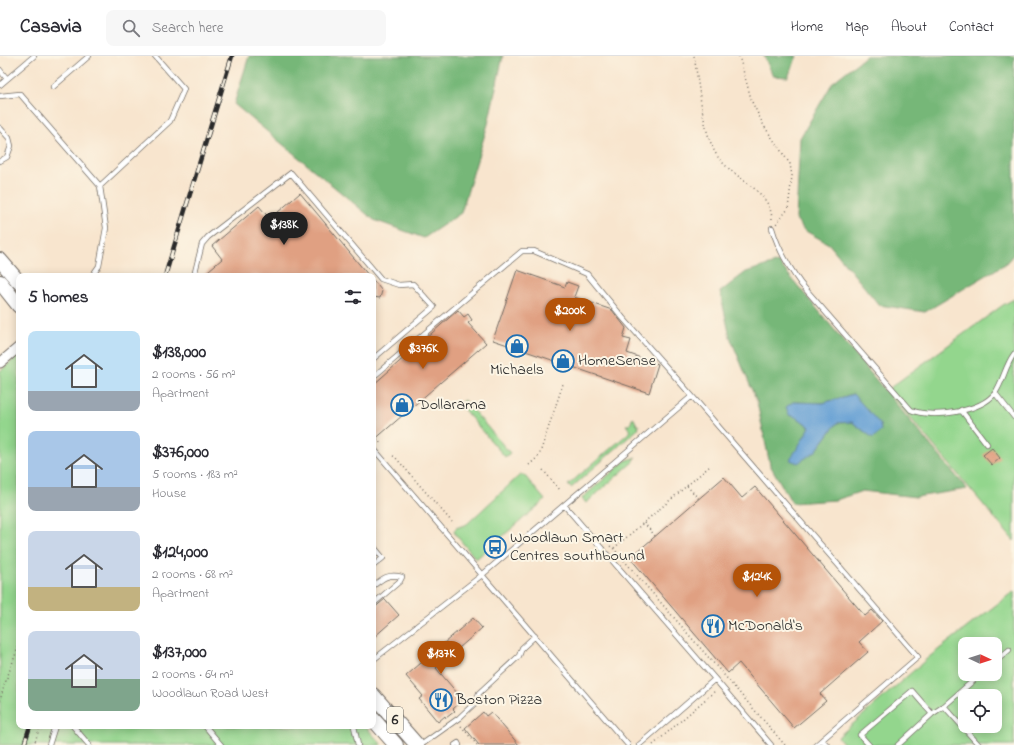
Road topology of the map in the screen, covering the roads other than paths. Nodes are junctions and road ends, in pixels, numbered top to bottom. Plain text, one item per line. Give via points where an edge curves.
1 (88, 56) edge
2 (155, 56) edge
3 (30, 57) edge
4 (0, 70) edge
5 (7, 79) junction
6 (0, 85) edge
7 (53, 87) dead end
8 (0, 96) edge
9 (0, 128) edge
10 (0, 161) edge
11 (100, 186) junction
12 (772, 228) road end
13 (0, 260) edge
14 (94, 273) edge
15 (195, 273) edge
16 (376, 273) edge
17 (376, 273) edge
18 (16, 279) edge
19 (0, 282) edge
20 (16, 302) edge
21 (16, 350) edge
22 (1014, 354) edge
23 (376, 356) edge
24 (0, 363) edge
25 (376, 374) edge
26 (995, 393) junction
27 (692, 396) junction
28 (961, 410) junction
29 (1014, 416) edge
30 (987, 444) dead end
31 (376, 451) edge
32 (564, 505) junction
33 (376, 550) edge
34 (376, 564) edge
35 (482, 575) junction
36 (376, 584) edge
37 (376, 601) edge
38 (535, 636) junction
39 (1009, 650) dead end
40 (1002, 656) edge
41 (376, 658) edge
42 (715, 679) junction
43 (973, 681) edge
44 (376, 698) edge
45 (944, 706) junction
46 (932, 714) junction
47 (376, 722) edge
48 (54, 729) edge
49 (76, 729) edge
50 (208, 729) edge
51 (355, 729) edge
52 (822, 740) junction
53 (50, 745) edge
54 (89, 745) edge
55 (221, 745) edge
56 (358, 745) edge
57 (396, 745) edge
58 (417, 745) edge
59 (421, 745) edge
60 (455, 745) edge
61 (459, 745) edge
62 (628, 745) edge
63 (640, 745) edge
64 (771, 745) edge
65 (816, 745) edge
66 (827, 745) edge
67 (869, 745) edge
68 (898, 745) edge
69 (979, 745) edge

1 - 7 lane
2 - 11 lane via 184,89 170,121
3 - 5 lane
4 - 5 lane
5 - 6 lane
8 - 11 lane via 20,94
9 - 10 lane via 9,138 11,146 7,157
11 - 14 lane via 106,228 99,266
12 - 28 lane via 785,262 801,284 911,410 930,415
13 - 18 main road
15 - 17 lane via 202,244 208,237 291,173
16 - 23 lane via 381,279 399,285 413,284 434,307
19 - 20 main road
21 - 24 street
22 - 26 lane
25 - 27 lane via 522,251 534,251 587,274
26 - 28 lane via 985,401
26 - 29 lane
27 - 32 lane
27 - 52 lane via 918,657
28 - 30 lane
31 - 35 lane
32 - 35 lane
32 - 42 lane
33 - 34 lane via 383,558
35 - 38 lane
35 - 41 lane
36 - 37 lane via 387,575 402,577
38 - 59 lane via 522,648 520,656 479,693 476,702 459,718
38 - 62 lane
39 - 40 lane
42 - 63 lane
42 - 64 lane
43 - 45 lane
44 - 58 main road, 6
45 - 46 lane
45 - 69 lane
46 - 67 lane via 912,692 860,735
46 - 68 lane
47 - 57 main road, 6
48 - 53 lane
49 - 54 lane
50 - 55 lane
51 - 56 lane
52 - 65 lane
52 - 66 lane
60 - 61 lane

